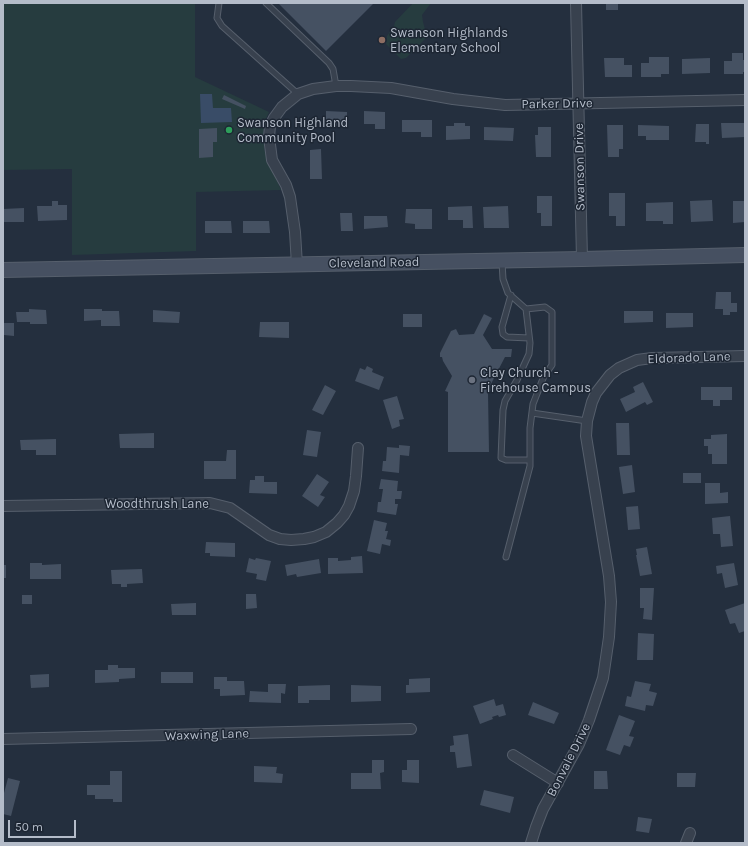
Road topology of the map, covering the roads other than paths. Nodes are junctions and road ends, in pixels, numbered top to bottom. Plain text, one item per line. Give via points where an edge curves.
1 (219, 3) edge
2 (266, 3) edge
3 (576, 3) edge
4 (336, 86) junction
5 (298, 94) junction
6 (745, 100) edge
7 (578, 104) junction
8 (745, 255) edge
9 (582, 259) junction
10 (502, 261) junction
11 (297, 265) junction
12 (3, 270) edge
13 (510, 295) junction
14 (526, 309) junction
15 (529, 338) junction
16 (745, 356) edge
17 (532, 413) junction
18 (587, 421) junction
19 (358, 448) dead end
20 (530, 460) junction
21 (3, 506) edge
22 (599, 509) joint
23 (506, 557) dead end
24 (411, 729) dead end
25 (3, 739) edge
26 (513, 755) dead end
27 (558, 783) junction
28 (690, 833) dead end
29 (531, 843) edge
30 (686, 843) edge

1 - 5 lane via 217,18 222,26
2 - 4 lane via 329,63 333,69
3 - 7 street, Swanson Drive
4 - 5 street, Parker Drive
4 - 7 street, Parker Drive via 391,88 505,105
5 - 11 street via 282,107 274,118 269,137 272,160 290,197
6 - 7 street, Parker Drive
7 - 9 street, Swanson Drive
8 - 9 main road, Cleveland Road
9 - 10 main road, Cleveland Road
10 - 11 main road, Cleveland Road
10 - 13 lane via 503,279
11 - 12 main road, Cleveland Road
13 - 14 lane
13 - 15 lane via 502,327 503,334 508,337
14 - 15 lane
14 - 17 lane via 545,307 552,312 552,365 536,393
15 - 20 lane via 529,354 505,401 501,458
16 - 18 street, Eldorado Lane via 637,360 618,368 604,381 592,402
17 - 18 lane
17 - 20 lane
18 - 22 street, Eldorado Lane via 587,441
19 - 21 street, Woodthrush Lane via 354,491 347,510 326,532 304,540 280,539 269,535 230,508 210,503
20 - 23 lane
22 - 27 street, Bonvale Drive via 609,576 610,636 605,667 589,720
24 - 25 street, Waxwing Lane
26 - 27 street
27 - 29 street, Bonvale Drive via 541,815
28 - 30 street

